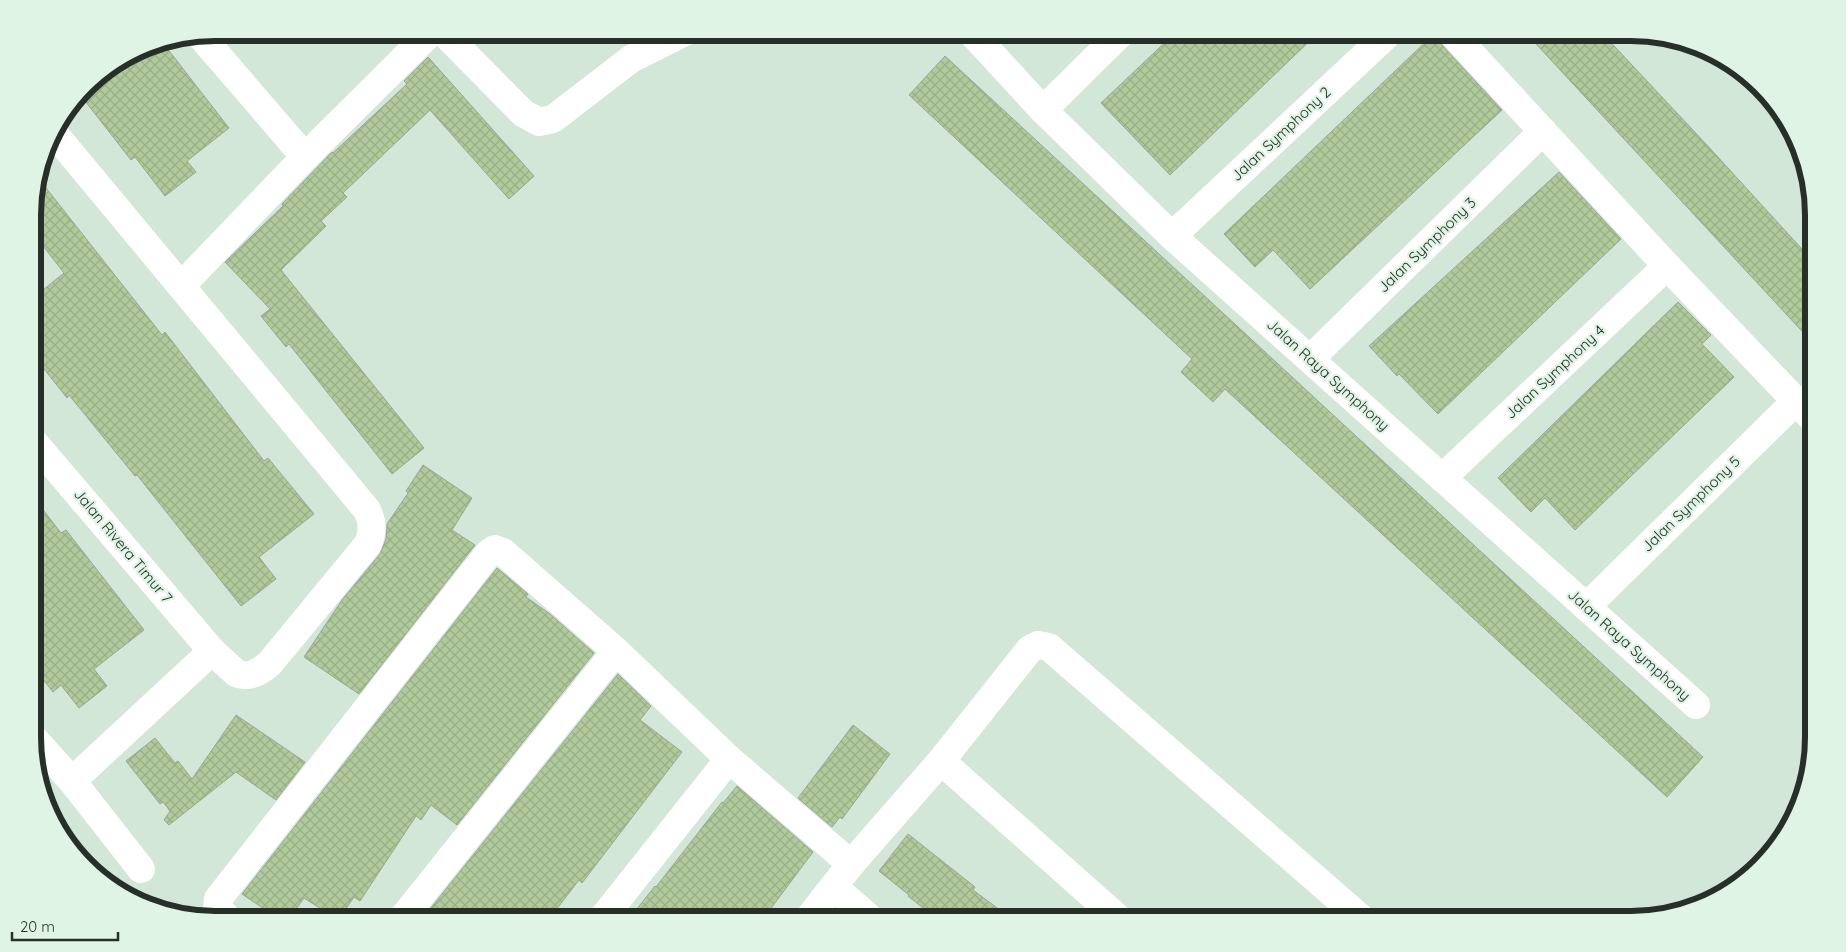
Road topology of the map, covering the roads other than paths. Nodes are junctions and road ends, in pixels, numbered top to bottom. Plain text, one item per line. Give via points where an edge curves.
1 (980, 41) edge
2 (1113, 41) edge
3 (1380, 41) edge
4 (1459, 41) edge
5 (205, 42) edge
6 (420, 42) edge
7 (453, 42) edge
8 (641, 42) edge
9 (666, 42) edge
10 (631, 59) junction
11 (1043, 110) junction
12 (1543, 131) junction
13 (59, 139) edge
14 (306, 156) junction
15 (1172, 236) junction
16 (1667, 266) junction
17 (181, 286) junction
18 (1310, 359) junction
19 (1804, 410) edge
20 (42, 451) edge
21 (1442, 478) junction
22 (1586, 607) junction
23 (212, 651) junction
24 (616, 651) junction
25 (1696, 705) dead end
26 (42, 747) edge
27 (728, 759) junction
28 (941, 761) junction
29 (72, 781) junction
30 (851, 864) junction
31 (141, 869) dead end
32 (834, 887) junction
33 (1109, 910) edge
34 (1352, 910) edge
35 (220, 911) edge
36 (409, 911) edge
37 (609, 911) edge
38 (815, 911) edge
39 (861, 911) edge

1 - 11 street, Jalan Raya Symphony
2 - 11 street
3 - 15 street, Jalan Symphony 2
4 - 12 street
5 - 14 street
6 - 14 street
7 - 10 street via 523,113 539,122 553,119
8 - 10 street
9 - 10 street
11 - 15 street, Jalan Raya Symphony
12 - 16 street
12 - 18 street, Jalan Symphony 3
13 - 17 street
14 - 17 street
15 - 18 street, Jalan Raya Symphony
16 - 19 street
16 - 21 street, Jalan Symphony 4
17 - 23 street, Jalan Rivera Timur 7 via 367,510 372,521 368,544 264,669 255,674 241,675
18 - 21 street, Jalan Raya Symphony
19 - 22 street, Jalan Symphony 5
20 - 23 street, Jalan Rivera Timur 7
21 - 22 street, Jalan Raya Symphony
22 - 25 street, Jalan Raya Symphony
23 - 29 street
24 - 27 street
24 - 35 street via 503,552 491,551 218,899
24 - 36 street
26 - 29 street
27 - 30 street
27 - 37 street
28 - 30 street
28 - 33 street
28 - 34 street via 1030,649 1038,645 1049,647
29 - 31 street
30 - 32 street
32 - 38 street
32 - 39 street

